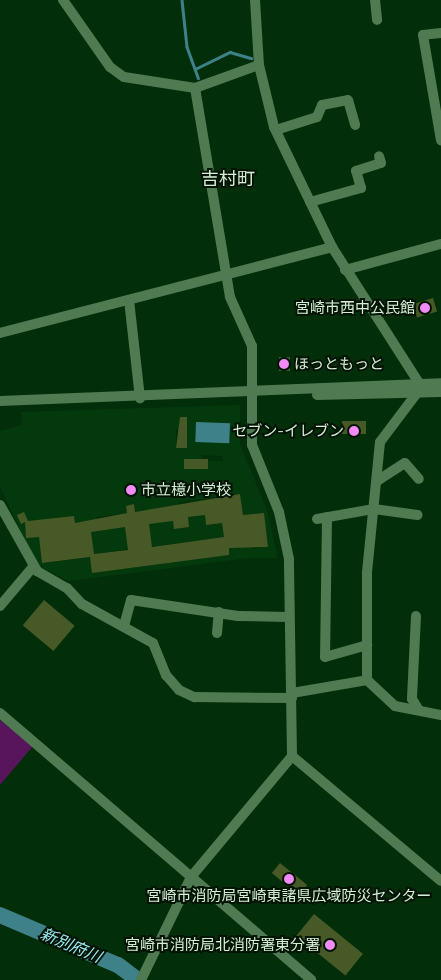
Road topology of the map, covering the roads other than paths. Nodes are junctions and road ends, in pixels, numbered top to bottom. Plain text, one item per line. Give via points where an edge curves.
1 (62, 0) edge
2 (255, 0) edge
3 (374, 0) edge
4 (377, 20) dead end
5 (441, 33) edge
6 (259, 65) junction
7 (441, 79) edge
8 (430, 82) junction
9 (195, 88) junction
10 (355, 125) dead end
11 (276, 130) junction
12 (441, 140) edge
13 (379, 156) dead end
14 (310, 202) junction
15 (441, 244) edge
16 (332, 247) junction
17 (345, 270) junction
18 (228, 275) junction
19 (130, 300) junction
20 (0, 334) edge
21 (441, 383) edge
22 (418, 388) junction
23 (441, 392) edge
24 (251, 393) junction
25 (140, 398) junction
26 (0, 400) edge
27 (419, 479) dead end
28 (377, 481) junction
29 (0, 505) edge
30 (374, 509) junction
31 (418, 515) dead end
32 (33, 567) junction
33 (0, 606) edge
34 (219, 612) junction
35 (416, 616) dead end
36 (288, 617) junction
37 (124, 626) junction
38 (217, 633) dead end
39 (367, 644) junction
40 (367, 680) junction
41 (292, 695) junction
42 (419, 710) junction
43 (0, 713) edge
44 (441, 715) edge
45 (292, 756) junction
46 (190, 877) junction
47 (441, 881) edge
48 (141, 980) edge
49 (311, 980) edge

1 - 9 street via 115,72 124,78
2 - 6 street
3 - 4 street
5 - 8 street via 423,35
6 - 9 street
6 - 11 street
7 - 8 street
8 - 12 street
9 - 18 street
10 - 11 street via 348,100 322,105 317,117
11 - 14 street
13 - 14 street via 381,163 356,171 361,188
14 - 16 street
15 - 17 street
16 - 17 street
16 - 18 street
17 - 22 street
18 - 19 street
18 - 24 street via 232,307 252,346
19 - 20 street
19 - 25 street
21 - 22 street
22 - 23 street
22 - 24 street
22 - 28 street via 380,442
24 - 25 street
24 - 36 street via 252,446 278,512 289,559
25 - 26 street
27 - 28 street via 405,464
28 - 30 street
29 - 32 street
30 - 31 street
30 - 39 street via 367,573
30 - 39 street via 322,518 325,657
32 - 33 street
32 - 37 street via 66,588 82,604
34 - 36 street
34 - 37 street via 131,600
34 - 38 street
35 - 42 street via 412,699
36 - 41 street
37 - 41 street via 153,643 166,675 179,690 194,697
39 - 40 street
40 - 41 street
40 - 42 street via 395,706
41 - 45 street
42 - 44 street
43 - 46 street
45 - 46 street
45 - 47 street
46 - 48 street
46 - 49 street

